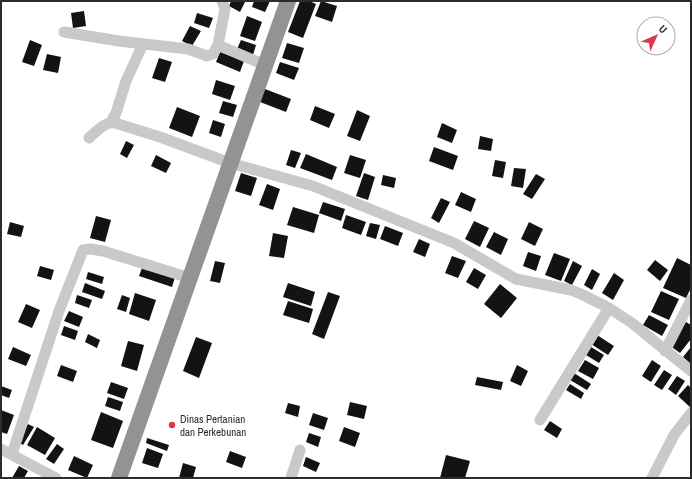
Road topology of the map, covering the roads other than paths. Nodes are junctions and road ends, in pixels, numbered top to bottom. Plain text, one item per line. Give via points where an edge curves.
1 (222, 1) edge
2 (288, 1) edge
3 (64, 32) dead end
4 (143, 44) junction
5 (218, 45) junction
6 (265, 65) junction
7 (111, 122) junction
8 (89, 138) dead end
9 (230, 163) junction
10 (190, 278) junction
11 (691, 300) edge
12 (609, 308) junction
13 (665, 350) junction
14 (691, 371) edge
15 (691, 413) edge
16 (540, 420) dead end
17 (1, 448) edge
18 (300, 450) dead end
19 (12, 454) junction
20 (56, 478) edge
21 (119, 478) edge
22 (291, 478) edge
23 (652, 478) edge

1 - 5 street via 225,9
2 - 6 highway
3 - 4 street
4 - 5 street via 188,48 210,56
4 - 7 street
5 - 6 street
6 - 9 highway
7 - 8 street
7 - 9 street
9 - 10 highway
9 - 12 street via 313,186 454,243 516,279 576,292
10 - 19 street via 103,250 82,250
10 - 21 highway
11 - 13 street
12 - 13 street
12 - 16 street
13 - 14 street
15 - 23 street via 674,435
17 - 19 street
18 - 22 street
19 - 20 street

